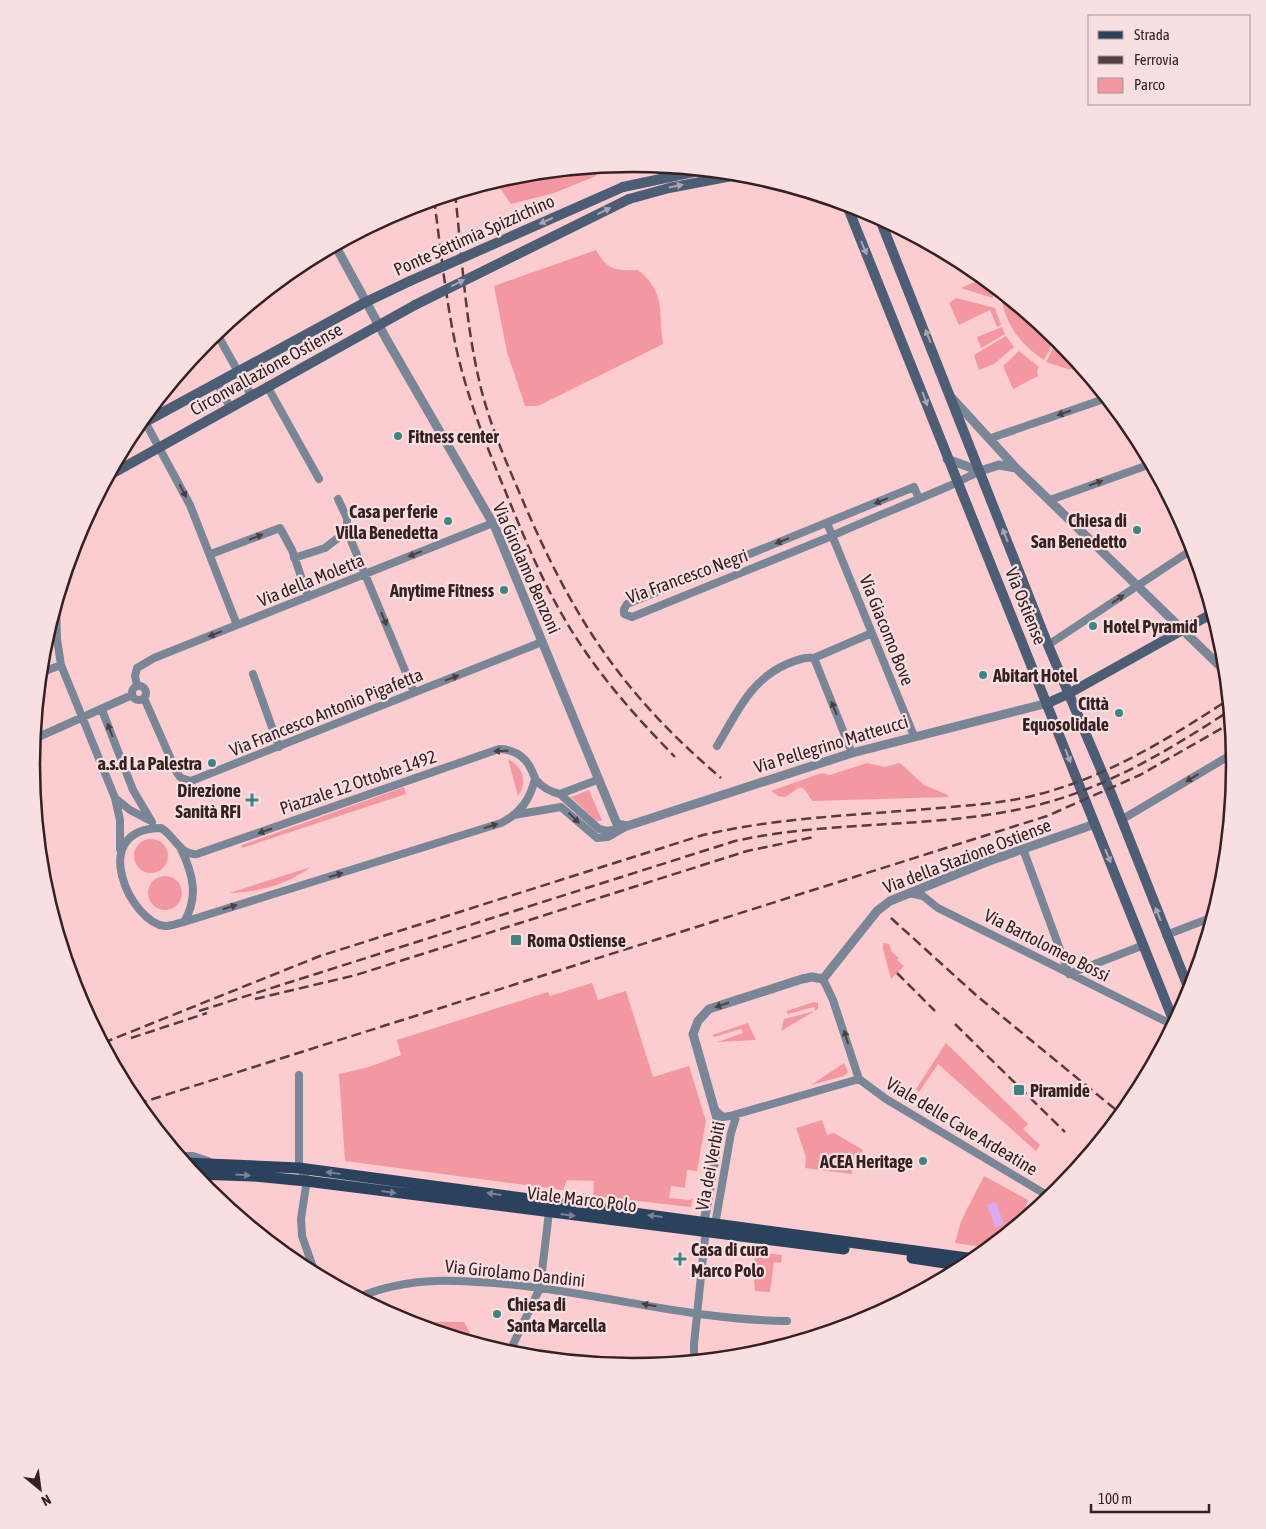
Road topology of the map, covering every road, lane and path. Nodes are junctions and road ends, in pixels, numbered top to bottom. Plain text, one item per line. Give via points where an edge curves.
1 (681, 174) edge
2 (719, 178) edge
3 (850, 213) edge
4 (883, 228) edge
5 (338, 250) edge
6 (366, 302) junction
7 (390, 317) joint
8 (378, 324) junction
9 (220, 339) edge
10 (238, 371) junction
11 (217, 383) junction
12 (267, 386) junction
13 (251, 395) junction
14 (952, 398) junction
15 (1100, 400) edge
16 (230, 407) junction
17 (155, 414) edge
18 (147, 426) edge
19 (991, 438) junction
20 (159, 448) junction
21 (973, 454) junction
22 (947, 459) junction
23 (1146, 466) edge
24 (966, 467) junction
25 (1016, 468) junction
26 (118, 471) edge
27 (980, 471) junction
28 (319, 479) dead end
29 (957, 482) junction
30 (338, 499) dead end
31 (919, 499) junction
32 (1050, 500) junction
33 (493, 523) junction
34 (827, 523) junction
35 (347, 531) junction
36 (832, 536) junction
37 (211, 554) junction
38 (1187, 554) edge
39 (294, 558) junction
40 (365, 574) junction
41 (1138, 586) junction
42 (308, 597) junction
43 (1207, 616) edge
44 (57, 625) edge
45 (237, 625) junction
46 (1183, 630) junction
47 (872, 633) junction
48 (542, 642) junction
49 (1048, 645) junction
50 (814, 658) junction
51 (1217, 663) edge
52 (62, 665) junction
53 (48, 670) edge
54 (253, 674) dead end
55 (137, 685) junction
56 (414, 692) junction
57 (132, 695) junction
58 (1064, 696) junction
59 (144, 698) junction
60 (1048, 703) junction
61 (102, 710) junction
62 (84, 718) junction
63 (41, 736) edge
64 (914, 736) junction
65 (717, 746) dead end
66 (279, 747) junction
67 (852, 753) junction
68 (1226, 758) edge
69 (535, 779) junction
70 (597, 780) junction
71 (560, 794) junction
72 (115, 798) junction
73 (512, 816) junction
74 (1121, 820) junction
75 (152, 822) junction
76 (1095, 824) junction
77 (627, 826) junction
78 (161, 828) junction
79 (181, 849) junction
80 (1023, 849) junction
81 (120, 852) junction
82 (909, 893) junction
83 (1205, 920) edge
84 (184, 922) junction
85 (1166, 934) junction
86 (1144, 945) junction
87 (1069, 974) junction
88 (823, 979) junction
89 (1185, 980) edge
90 (1170, 1015) edge
91 (1168, 1021) edge
92 (299, 1076) dead end
93 (859, 1079) junction
94 (715, 1110) junction
95 (737, 1114) junction
96 (188, 1156) edge
97 (212, 1162) junction
98 (194, 1163) edge
99 (299, 1168) junction
100 (205, 1174) edge
101 (306, 1181) junction
102 (1043, 1193) edge
103 (549, 1212) junction
104 (709, 1226) junction
105 (963, 1257) edge
106 (312, 1263) edge
107 (952, 1264) edge
108 (540, 1288) junction
109 (368, 1294) edge
110 (697, 1313) junction
111 (787, 1321) dead end
112 (513, 1345) edge
113 (694, 1354) edge

1 -> 6 main road, Ponte Settimia Spizzichino, bridge via 623,188
7 -> 2 main road, Ponte Settimia Spizzichino, bridge via 629,199
3 -> 22 main road, Via Ostiense
14 -> 4 main road, Via Ostiense
5 - 6 street, Via Girolamo Benzoni
6 - 8 street, Via Girolamo Benzoni
6 - 10 main road, Circonvallazione Ostiense
7 - 8 main road, Circonvallazione Ostiense
8 - 12 main road, Circonvallazione Ostiense
8 - 33 street, Via Girolamo Benzoni
9 - 10 street
10 - 11 main road, Circonvallazione Ostiense
10 - 13 street
11 - 16 street
11 - 17 main road, Circonvallazione Ostiense
12 - 13 main road, Circonvallazione Ostiense
12 - 28 street
13 - 16 main road, Circonvallazione Ostiense
14 - 19 street
14 - 21 main road, Via Ostiense
15 -> 19 street
16 - 20 main road, Circonvallazione Ostiense
18 - 20 street
19 - 25 street
20 - 26 main road, Circonvallazione Ostiense
20 -> 37 street via 190,505
21 - 24 street
21 - 27 main road, Via Ostiense
22 - 24 street
22 - 29 main road, Via Ostiense
32 -> 23 street
24 - 27 street
25 - 27 street via 999,465
25 - 32 street
27 - 29 street, Via Francesco Negri
49 -> 27 main road, Via Ostiense
29 - 31 street, Via Francesco Negri
29 - 60 main road, Via Ostiense
30 - 35 street via 347,518
31 -> 34 street, Via Francesco Negri via 914,488
31 - 36 street, Via Francesco Negri
32 - 41 street
33 -> 40 street, Via della Moletta
33 - 48 street, Via Girolamo Benzoni
34 - 36 street
34 -> 36 street, Via Francesco Negri via 627,604 624,614 632,617
35 - 39 street via 325,548
35 - 40 street
36 - 47 street, Via Giacomo Bove
37 -> 39 street via 280,528
37 - 45 street
38 - 41 street
39 - 42 street
40 - 42 street, Via della Moletta
40 -> 56 street
41 - 46 street
49 -> 41 street
42 - 45 street, Via della Moletta
43 - 46 main road
44 - 52 street
45 -> 55 street, Via della Moletta via 140,665 135,672
46 - 51 street
46 - 58 main road
47 - 50 street
47 - 64 street, Via Giacomo Bove
56 -> 48 street, Via Francesco Antonio Pigafetta
48 - 70 street, Via Girolamo Benzoni
49 - 58 main road, Via Ostiense
50 - 65 street via 805,657 760,680
67 -> 50 street
52 - 53 street
52 - 62 street
54 - 66 street
55 - 57 street
55 - 59 street via 146,689
56 - 66 street, Via Francesco Antonio Pigafetta
57 - 59 street via 138,700
57 - 61 street
58 - 60 main road
58 - 74 main road, Via Ostiense
59 - 66 street, Via Francesco Antonio Pigafetta via 177,773 187,780 195,780
60 - 64 street, Via Pellegrino Matteucci
60 -> 76 main road, Via Ostiense
61 - 62 street
75 -> 61 street via 133,790
62 - 63 street
62 - 72 street
64 - 67 street, Via Pellegrino Matteucci
67 - 77 street, Via Pellegrino Matteucci
68 -> 74 street
69 - 71 street, Piazzale 12 Ottobre 1492
69 - 73 street via 528,801
69 -> 79 street, Piazzale 12 Ottobre 1492 via 520,755 499,750 200,854 190,854
70 - 71 street
70 - 77 street, Via Girolamo Benzoni via 614,822
71 - 77 street, Piazzale 12 Ottobre 1492 via 600,830
72 - 75 street
72 - 81 street via 120,820
73 -> 77 street via 561,807 597,838 608,837
84 -> 73 street via 489,827
85 -> 74 main road, Via Ostiense
75 - 78 street
76 - 80 street, Via della Stazione Ostiense
76 -> 86 main road, Via Ostiense
78 - 79 street
78 - 81 street via 134,834
79 - 84 street via 194,890 192,907
80 - 82 street, Via della Stazione Ostiense
80 - 87 street
81 - 84 street via 124,881 143,914 166,926
82 - 87 street, Via Bartolomeo Bossi via 923,896 938,908
82 - 88 street, Via della Stazione Ostiense via 879,909
83 - 85 street
85 - 89 main road, Via Ostiense
86 - 87 street
86 - 90 main road, Via Ostiense
87 - 91 street, Via Bartolomeo Bossi
93 -> 88 street via 834,1000
88 -> 94 street, Via dei Verbiti via 802,979 712,1008 700,1017 694,1028 694,1038
92 - 99 street
93 - 95 street
93 - 102 street, Viale delle Cave Ardeatine via 901,1108
94 - 95 street via 725,1117
94 - 104 street, Via dei Verbiti via 720,1131
95 - 104 street, Via dei Verbiti
96 - 97 street, Viale Marco Polo
97 - 98 main road, Viale Marco Polo
97 - 99 main road, Viale Marco Polo
99 - 101 street
104 -> 99 main road, Viale Marco Polo
100 -> 101 main road, Viale Marco Polo
101 -> 103 main road, Viale Marco Polo
101 - 106 street via 302,1232
103 -> 104 main road, Viale Marco Polo
103 - 108 street
104 - 105 main road, Viale Marco Polo
104 - 107 main road, Viale Marco Polo
104 - 110 street
108 - 109 street, Via Girolamo Dandini via 429,1280 394,1285
110 -> 108 street, Via Girolamo Dandini
108 - 112 street
110 - 111 street, Via Girolamo Dandini
110 - 113 street

